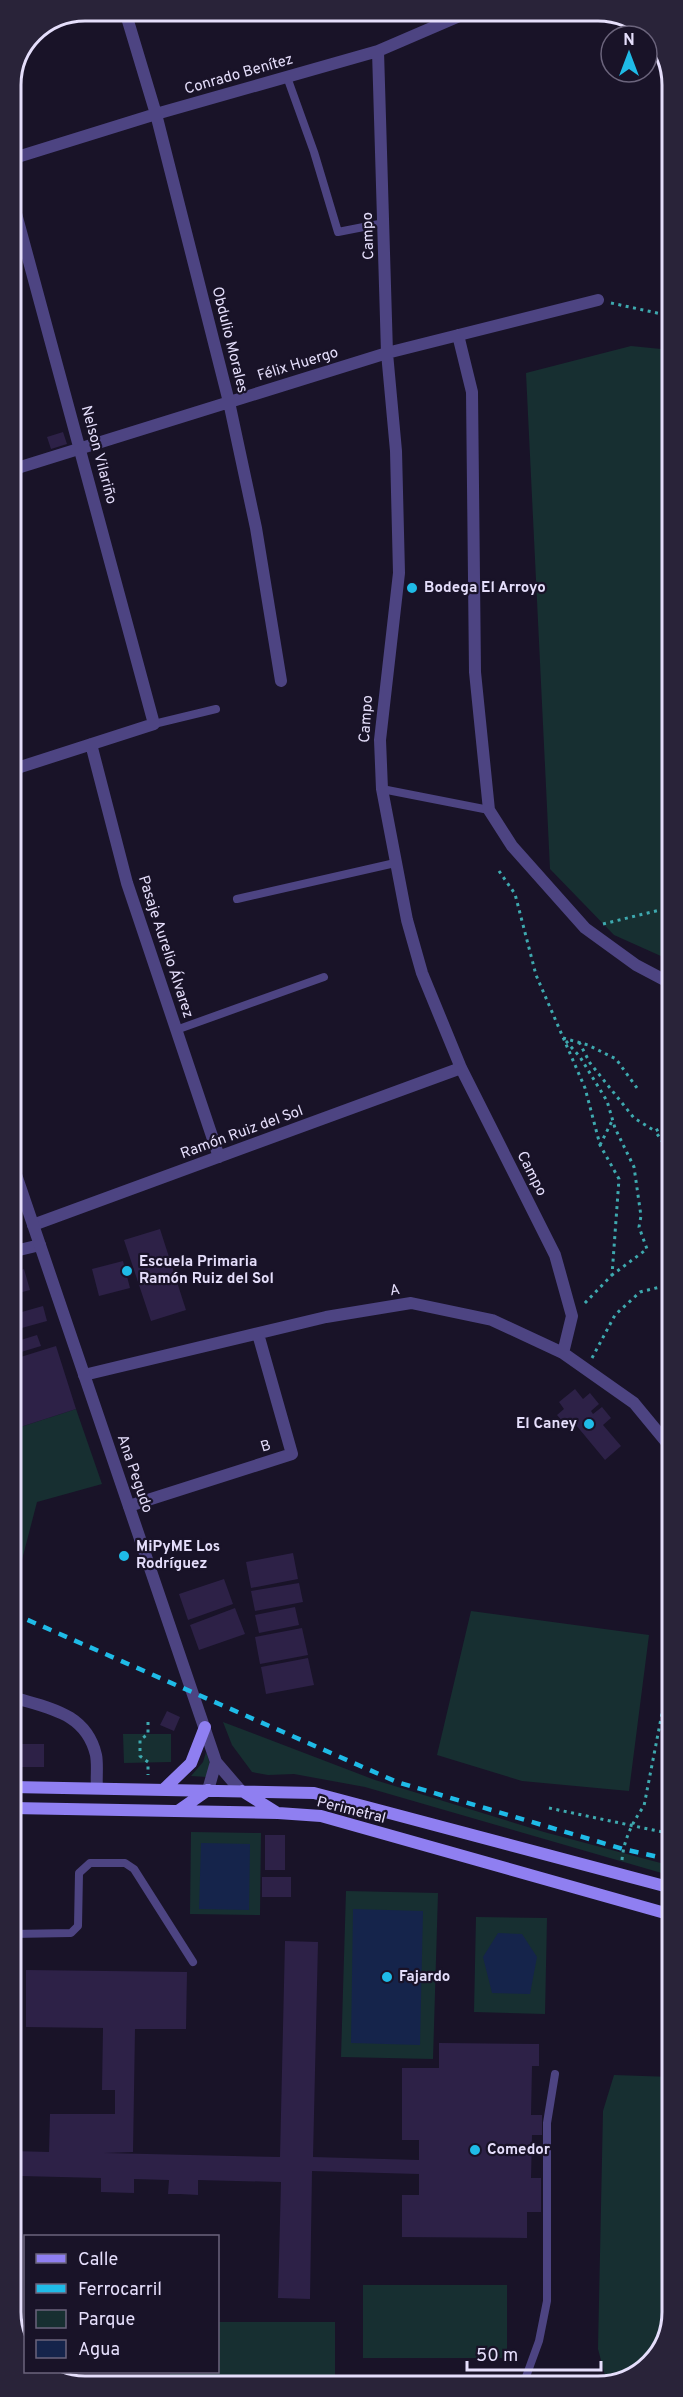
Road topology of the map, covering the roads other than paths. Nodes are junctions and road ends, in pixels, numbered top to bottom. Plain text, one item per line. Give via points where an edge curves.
1 (128, 21) edge
2 (448, 21) edge
3 (378, 51) junction
4 (287, 77) junction
5 (156, 114) junction
6 (21, 156) edge
7 (384, 223) junction
8 (21, 231) edge
9 (598, 300) road end
10 (458, 335) junction
11 (387, 353) junction
12 (229, 402) junction
13 (81, 448) junction
14 (21, 467) edge
15 (281, 681) dead end
16 (216, 709) dead end
17 (154, 724) junction
18 (91, 744) junction
19 (21, 767) edge
20 (382, 789) junction
21 (489, 810) junction
22 (395, 863) junction
23 (237, 899) dead end
24 (324, 977) dead end
25 (662, 979) edge
26 (176, 1030) junction
27 (461, 1068) junction
28 (219, 1157) junction
29 (21, 1190) edge
30 (33, 1225) junction
31 (40, 1245) junction
32 (21, 1250) edge
33 (258, 1334) junction
34 (563, 1353) junction
35 (84, 1375) junction
36 (662, 1437) edge
37 (129, 1506) junction
38 (21, 1700) edge
39 (205, 1727) junction
40 (216, 1761) junction
41 (21, 1787) edge
42 (97, 1788) junction
43 (164, 1790) junction
44 (208, 1790) junction
45 (241, 1791) junction
46 (21, 1808) edge
47 (178, 1811) junction
48 (278, 1813) junction
49 (662, 1885) edge
50 (662, 1912) edge
51 (21, 1935) edge
52 (193, 1962) dead end
53 (555, 2074) dead end
54 (526, 2376) edge

1 - 5 street, Obdulio Morales
2 - 3 street, Conrado Benítez
3 - 4 street, Conrado Benítez
3 - 7 street, Campo
4 - 5 street, Conrado Benítez
4 - 7 lane via 338,232
5 - 6 street, Conrado Benítez
5 - 12 street, Obdulio Morales
7 - 11 street, Campo
8 - 13 street, Nelson Vilariño
9 - 10 street, Félix Huergo
10 - 11 street, Félix Huergo
10 - 21 street via 472,392 476,672
11 - 12 street, Félix Huergo
11 - 20 street, Campo via 396,451 399,573 380,740
12 - 13 street, Félix Huergo
12 - 15 street, Obdulio Morales via 256,528
13 - 14 street, Félix Huergo
13 - 17 street, Nelson Vilariño
16 - 17 lane
17 - 18 street
18 - 19 street
18 - 26 street, Pasaje Aurelio Álvarez via 127,883
20 - 21 lane
20 - 22 street, Campo
21 - 25 street via 512,846 585,928 636,966
22 - 23 lane
22 - 27 street, Campo via 422,973
24 - 26 lane
26 - 28 street, Pasaje Aurelio Álvarez
27 - 28 street, Ramón Ruiz del Sol
27 - 34 street, Campo via 555,1255 572,1316
28 - 30 street, Ramón Ruiz del Sol
29 - 30 street, Ana Pegudo
30 - 31 street, Ana Pegudo
31 - 32 street
31 - 35 street, Ana Pegudo
33 - 34 street, A via 326,1317 411,1304 492,1320
33 - 35 street, A
33 - 37 street, B via 292,1454
34 - 36 street, A via 634,1403
35 - 37 street, Ana Pegudo
37 - 39 street, Ana Pegudo
38 - 42 street via 68,1715 82,1726 96,1755
39 - 40 street, Ana Pegudo
39 - 43 main road via 191,1763
40 - 44 street
40 - 45 street, Ana Pegudo
41 - 42 main road, Perimetral
42 - 43 main road, Perimetral
43 - 44 main road, Perimetral
44 - 45 main road, Perimetral
44 - 47 main road
45 - 48 main road
45 - 49 main road, Perimetral via 314,1793
46 - 47 main road, Perimetral
47 - 48 main road, Perimetral
48 - 50 main road, Perimetral via 321,1816
51 - 52 lane via 71,1933 78,1926 79,1873 90,1863 125,1863 134,1869
53 - 54 lane via 547,2123 547,2301

